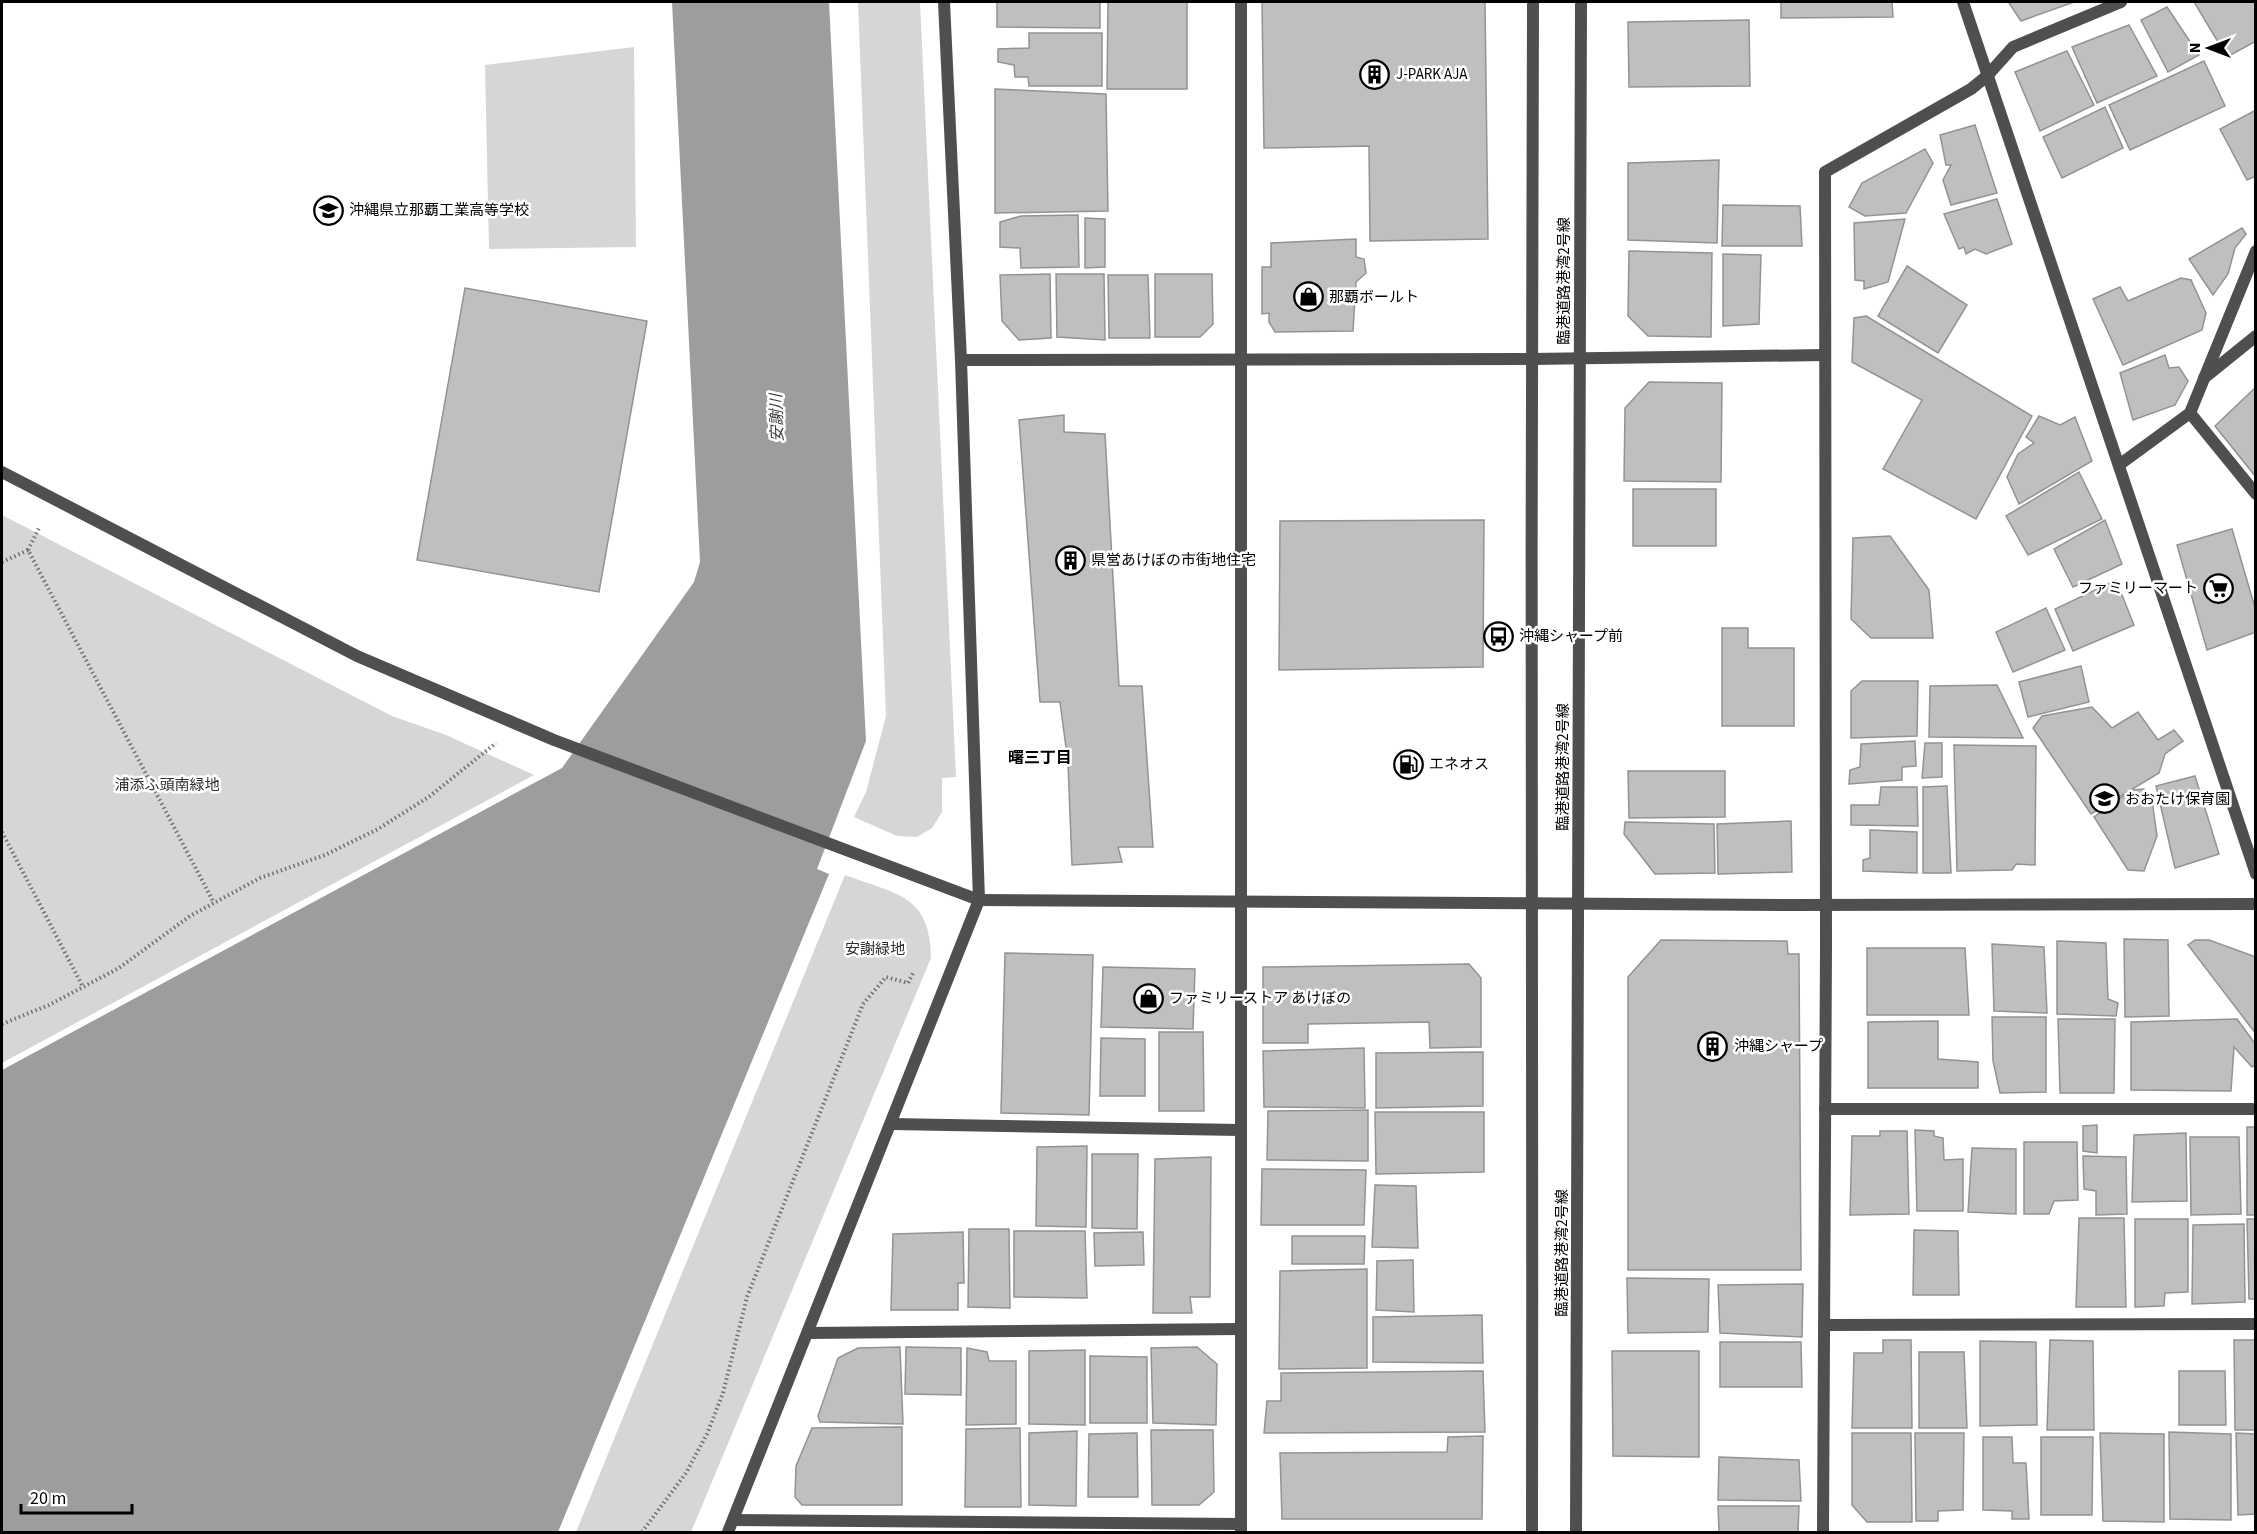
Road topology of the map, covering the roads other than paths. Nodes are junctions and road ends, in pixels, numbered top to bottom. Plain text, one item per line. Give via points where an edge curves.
1 (944, 2) edge
2 (1241, 2) edge
3 (1533, 2) edge
4 (1581, 2) edge
5 (1964, 2) edge
6 (2121, 2) edge
7 (1987, 76) junction
8 (2256, 251) edge
9 (2256, 336) edge
10 (1824, 355) junction
11 (1578, 359) junction
12 (961, 360) junction
13 (1241, 360) junction
14 (1531, 360) junction
15 (2204, 378) junction
16 (2190, 413) junction
17 (2119, 465) junction
18 (2, 472) edge
19 (2254, 492) edge
20 (2256, 874) edge
21 (979, 900) junction
22 (1240, 903) junction
23 (1533, 904) junction
24 (1578, 904) junction
25 (2256, 904) edge
26 (1827, 905) junction
27 (2256, 1108) edge
28 (1825, 1109) junction
29 (892, 1124) junction
30 (1240, 1130) junction
31 (2256, 1324) edge
32 (1824, 1325) junction
33 (1240, 1329) junction
34 (808, 1333) junction
35 (734, 1520) junction
36 (1241, 1528) edge
37 (728, 1533) edge
38 (1532, 1533) edge
39 (1576, 1533) edge
40 (1823, 1533) edge

1 - 12 street
2 - 13 street
3 - 14 street, 臨港道路港湾2号線
4 - 11 street, 臨港道路港湾2号線
5 - 7 street
6 - 7 street via 2013,47
7 - 10 street via 1971,89 1825,172
7 - 17 street
8 - 15 street
9 - 15 street
10 - 11 street
10 - 26 street
11 - 14 street
11 - 24 street, 臨港道路港湾2号線
12 - 13 street
12 - 21 street
13 - 14 street
13 - 22 street
14 - 23 street, 臨港道路港湾2号線
15 - 16 street
16 - 17 street
16 - 19 street
17 - 20 street
18 - 21 street via 357,656 554,740
21 - 22 street
21 - 29 street
22 - 23 street
22 - 30 street
23 - 24 street
23 - 38 street, 臨港道路港湾2号線
24 - 26 street
24 - 39 street, 臨港道路港湾2号線
25 - 26 street
26 - 28 street
27 - 28 street
28 - 32 street
29 - 30 street
29 - 34 street
30 - 33 street
31 - 32 street
32 - 40 street
33 - 34 street
33 - 36 street
34 - 35 street
35 - 36 street
35 - 37 street

